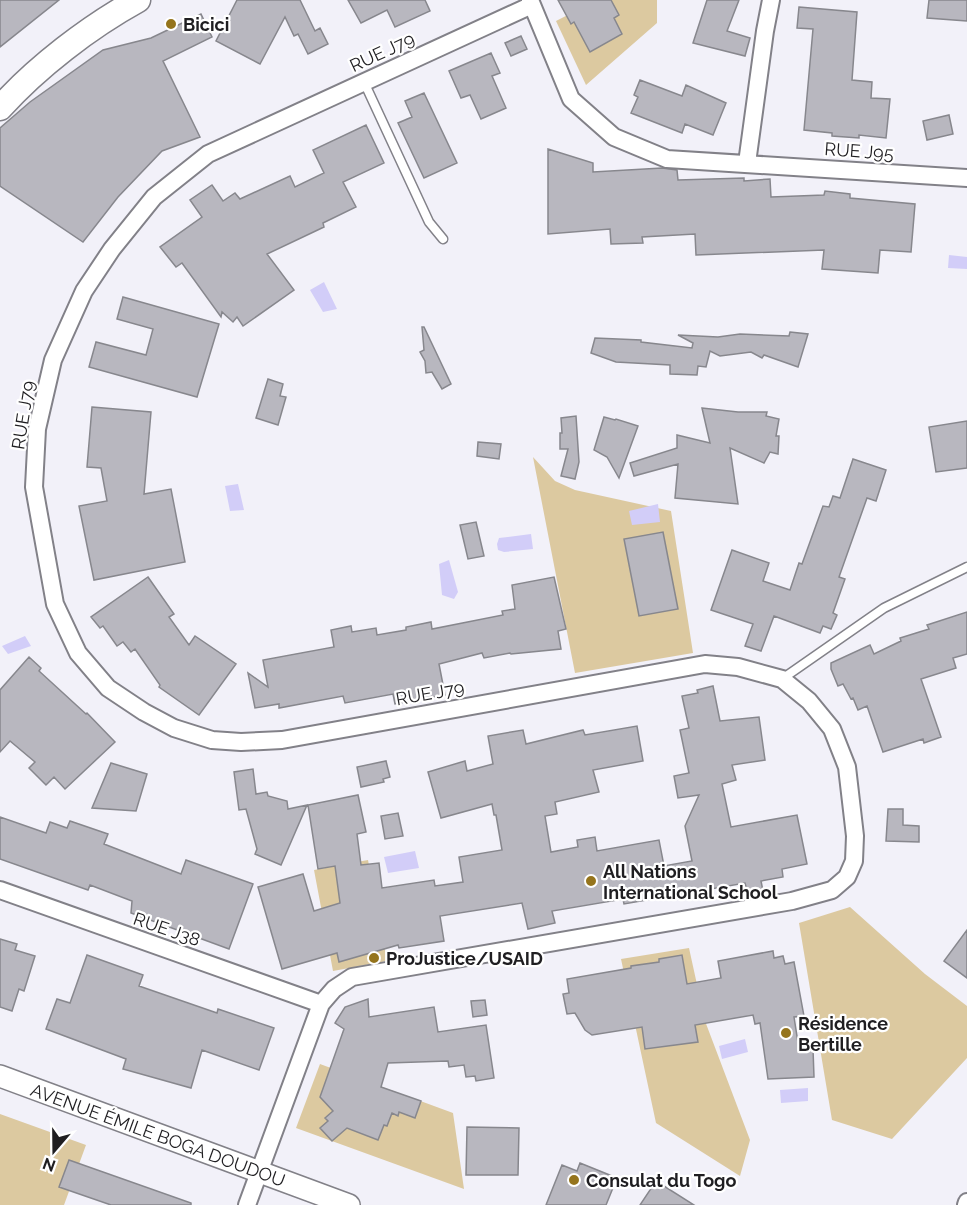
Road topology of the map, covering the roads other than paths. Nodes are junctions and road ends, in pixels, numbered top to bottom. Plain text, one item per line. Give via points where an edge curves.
1 (138, 0) edge
2 (771, 0) edge
3 (531, 2) edge
4 (364, 82) junction
5 (0, 108) edge
6 (747, 163) junction
7 (967, 178) edge
8 (443, 239) dead end
9 (967, 567) edge
10 (782, 679) junction
11 (0, 890) edge
12 (321, 1004) junction
13 (0, 1076) edge
14 (258, 1173) junction
15 (247, 1205) edge
16 (349, 1205) edge

1 - 5 main road via 52,59
2 - 6 street
3 - 4 street, RUE J79
3 - 6 street, RUE J95 via 571,99 614,137 667,159
4 - 8 lane via 429,222
4 - 10 street, RUE J79 via 208,154 154,197 84,291 53,360 37,429 34,487 55,604 78,653 108,688 144,712 174,728 212,740 241,742 282,740 705,664 738,667
6 - 7 street, RUE J95
9 - 10 lane via 884,609
10 - 12 street, RUE J79 via 832,729 847,767 854,861 847,877 832,890 792,901 352,977
11 - 12 street, RUE J38
12 - 14 street, RUE J79
13 - 14 street, AVENUE ÉMILE BOGA DOUDOU
14 - 15 street, RUE J79
14 - 16 street, AVENUE ÉMILE BOGA DOUDOU

